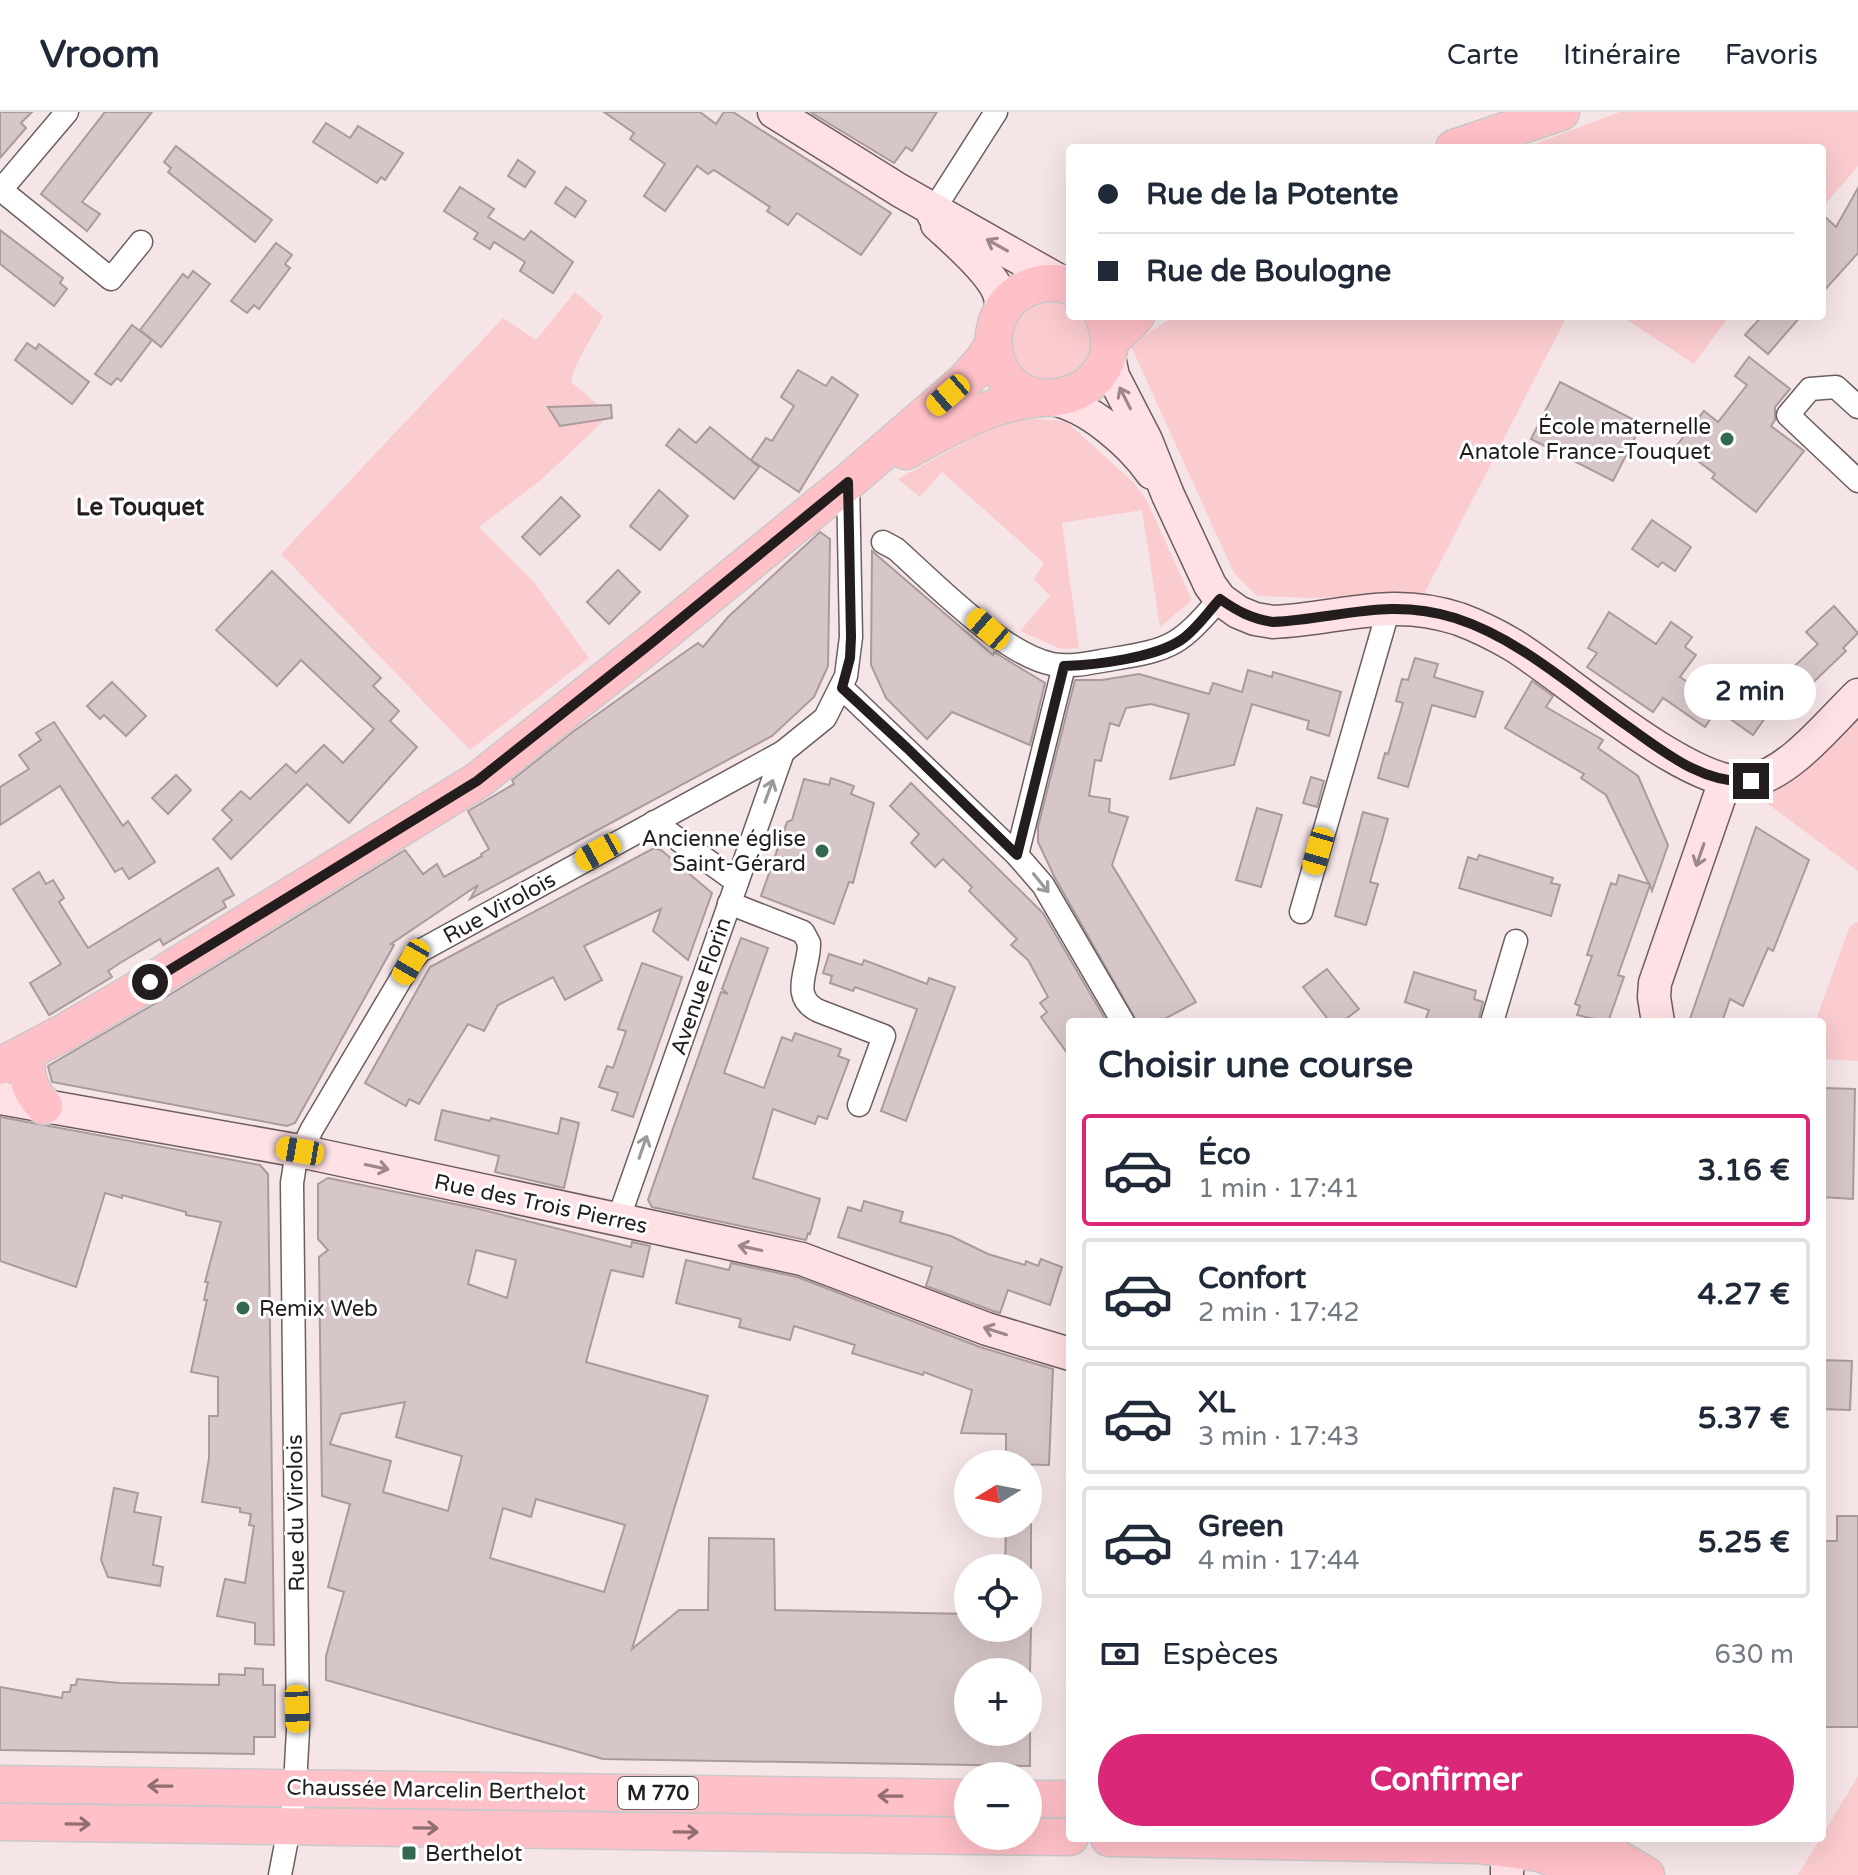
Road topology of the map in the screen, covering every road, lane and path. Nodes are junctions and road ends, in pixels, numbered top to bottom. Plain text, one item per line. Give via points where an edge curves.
1 (67, 112) edge
2 (774, 112) edge
3 (996, 112) edge
4 (1561, 112) edge
5 (1466, 144) edge
6 (0, 191) edge
7 (931, 212) junction
8 (141, 242) dead end
9 (1066, 284) edge
10 (1066, 285) edge
11 (1130, 320) edge
12 (996, 330) junction
13 (1107, 337) edge
14 (1048, 398) junction
15 (1858, 407) edge
16 (1858, 481) edge
17 (848, 482) junction
18 (1168, 495) junction
19 (883, 542) dead end
20 (1220, 599) junction
21 (1389, 608) junction
22 (1064, 666) junction
23 (842, 688) junction
24 (1858, 695) edge
25 (783, 752) junction
26 (1725, 781) junction
27 (654, 822) junction
28 (1017, 855) junction
29 (733, 893) junction
30 (1301, 912) dead end
31 (1516, 941) dead end
32 (1121, 1018) edge
33 (1493, 1018) edge
34 (1657, 1018) edge
35 (13, 1059) edge
36 (0, 1098) edge
37 (859, 1105) dead end
38 (44, 1106) junction
39 (300, 1151) junction
40 (618, 1220) junction
41 (1066, 1353) edge
42 (0, 1784) edge
43 (296, 1787) junction
44 (954, 1798) edge
45 (1042, 1799) edge
46 (1066, 1799) edge
47 (0, 1822) edge
48 (290, 1827) junction
49 (954, 1836) edge
50 (1042, 1837) edge
51 (1066, 1837) edge
52 (1378, 1842) edge
53 (1590, 1842) edge
54 (1507, 1853) edge
55 (280, 1875) edge
56 (1604, 1875) edge
57 (1646, 1875) edge

1 - 6 street
2 - 7 street
3 - 7 street
4 - 5 main road
6 - 8 street via 111,279
9 -> 7 street
7 - 12 street via 1000,297
10 - 12 main road via 1026,288 1007,303
11 - 13 main road
12 - 14 main road via 998,362 1011,382 1026,393
12 - 17 main road via 984,359 965,381
13 - 14 main road via 1100,371 1086,387 1067,397
18 -> 13 street via 1113,376
14 - 17 main road via 986,410
14 - 18 street via 1086,412 1109,429
15 - 16 street via 1836,387 1810,389 1788,415
17 - 23 street via 851,637
17 - 35 main road via 477,781 150,982
18 - 20 street
19 - 22 street via 1013,648
20 - 21 street via 1238,612 1273,622
20 - 22 street via 1189,634 1169,646
21 - 26 street via 1436,613 1483,629 1671,757
21 - 30 street
22 - 28 street
23 - 25 street, Rue Virolois via 825,718
23 - 28 street
24 - 26 street via 1781,768 1751,781
25 - 27 street, Rue Virolois
29 -> 25 street, Avenue Florin
26 -> 34 street via 1655,983
27 - 29 street
27 - 39 street, Rue Virolois via 420,951
28 -> 32 street via 1051,895
29 - 37 street via 803,932 809,943 801,982 805,1000 819,1011 884,1036
40 -> 29 street, Avenue Florin
31 - 33 street
35 - 38 main road
36 - 38 street, Rue des Trois Pierres
38 - 39 street, Rue des Trois Pierres
39 -> 40 street, Rue des Trois Pierres
39 - 43 street, Rue du Virolois via 292,1183
41 -> 40 street, Rue des Trois Pierres via 987,1329 802,1259
43 -> 42 main road, Chaussée Marcelin Berthelot / M 770
44 -> 43 main road, Chaussée Marcelin Berthelot / M 770
43 - 48 street, Rue du Virolois
45 - 46 main road
47 -> 48 main road, Chaussée Marcelin Berthelot / M 770
48 -> 49 main road, Chaussée Marcelin Berthelot / M 770
48 - 55 street, Rue du Virolois
50 - 51 main road, Chaussée Marcelin Berthelot / M 770
52 - 54 main road via 1445,1843
53 - 57 main road
54 - 56 main road via 1539,1853

